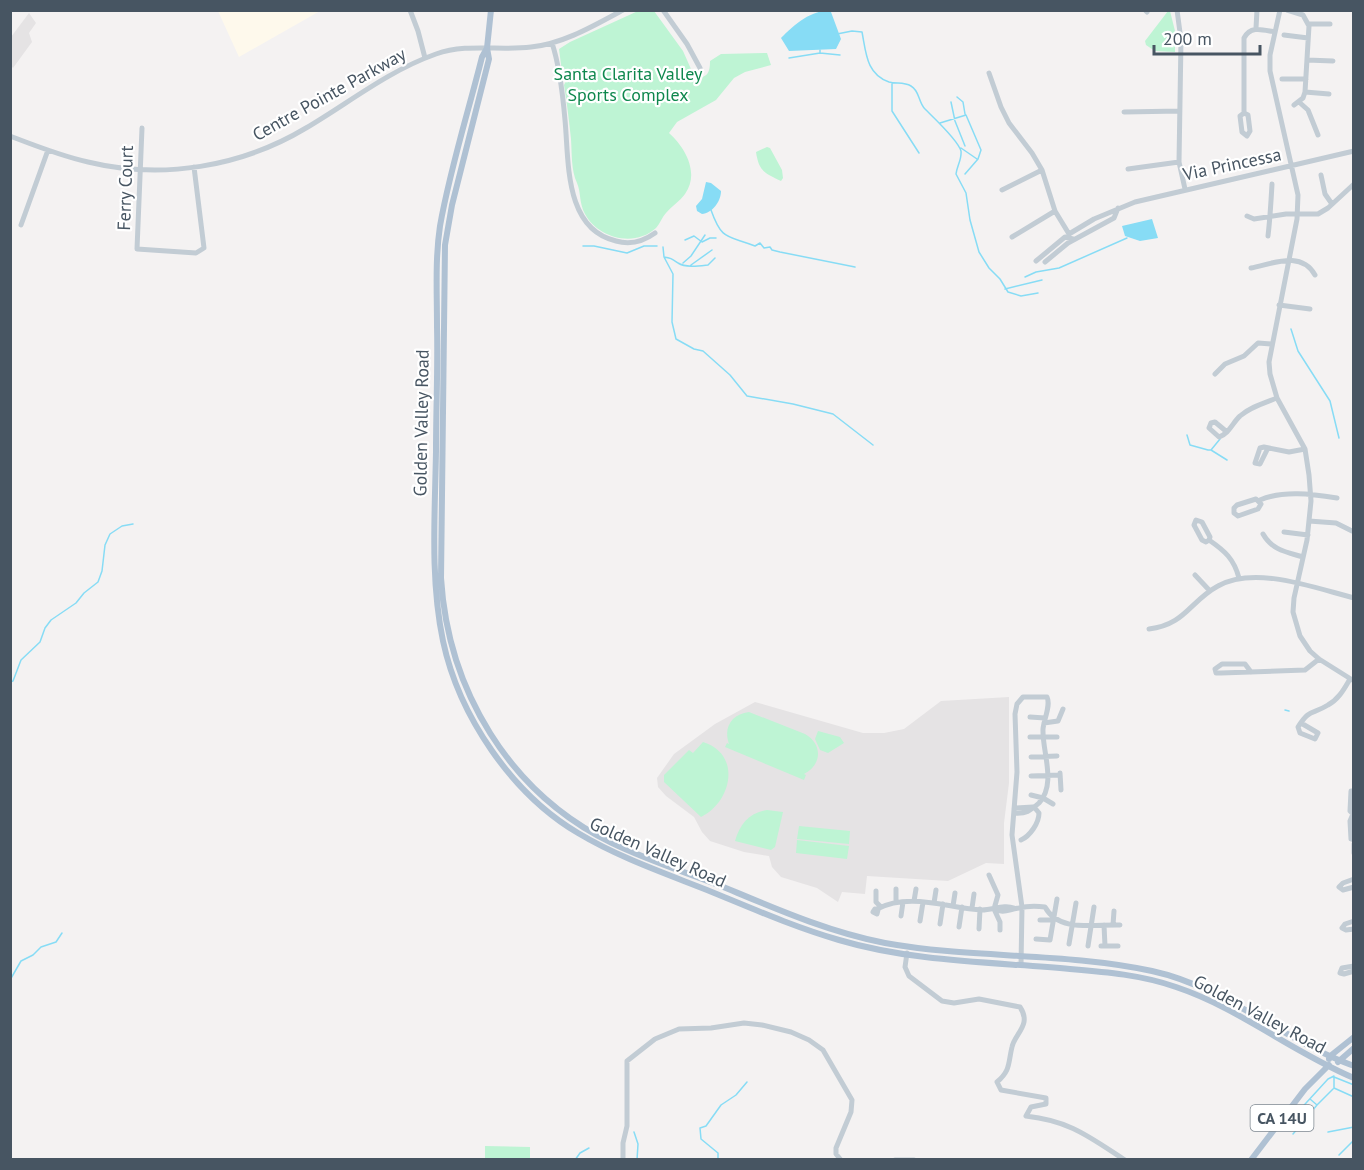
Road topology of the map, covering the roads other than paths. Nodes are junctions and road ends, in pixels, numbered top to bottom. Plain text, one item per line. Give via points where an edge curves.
1 (410, 10) edge
2 (491, 10) edge
3 (623, 10) edge
4 (663, 10) edge
5 (1177, 10) edge
6 (1257, 10) edge
7 (1280, 10) edge
8 (1287, 10) edge
9 (1309, 24) junction
10 (1330, 24) dead end
11 (1256, 28) junction
12 (1275, 32) junction
13 (1284, 35) dead end
14 (1308, 38) junction
15 (552, 43) junction
16 (488, 48) junction
17 (425, 58) junction
18 (1307, 60) junction
19 (1332, 61) dead end
20 (700, 68) dead end
21 (989, 73) dead end
22 (1282, 79) dead end
23 (1306, 79) junction
24 (1305, 92) junction
25 (1329, 94) dead end
26 (1180, 111) junction
27 (1124, 112) dead end
28 (1244, 113) dead end
29 (142, 128) dead end
30 (1318, 135) dead end
31 (10, 136) edge
32 (48, 150) junction
33 (1353, 151) edge
34 (1179, 162) junction
35 (1292, 166) junction
36 (194, 167) junction
37 (1128, 169) dead end
38 (141, 170) junction
39 (1042, 170) junction
40 (1321, 175) dead end
41 (1272, 184) dead end
42 (1353, 184) edge
43 (1185, 189) junction
44 (1002, 190) dead end
45 (1332, 204) junction
46 (1118, 208) junction
47 (1055, 211) junction
48 (1298, 214) junction
49 (1247, 216) dead end
50 (1270, 218) junction
51 (21, 225) dead end
52 (655, 233) dead end
53 (1268, 236) dead end
54 (1012, 237) dead end
55 (1073, 239) junction
56 (1036, 261) dead end
57 (1288, 261) junction
58 (1045, 262) dead end
59 (1251, 268) dead end
60 (1315, 275) dead end
61 (1279, 305) junction
62 (1310, 309) dead end
63 (1271, 344) junction
64 (1215, 374) dead end
65 (1277, 398) junction
66 (1227, 432) dead end
67 (1268, 448) dead end
68 (1305, 449) junction
69 (1311, 494) junction
70 (1337, 498) dead end
71 (1260, 500) junction
72 (1309, 521) junction
73 (1352, 531) dead end
74 (1284, 532) dead end
75 (1263, 534) dead end
76 (1308, 535) junction
77 (1209, 540) dead end
78 (1303, 556) junction
79 (1195, 575) dead end
80 (1239, 579) junction
81 (1297, 584) junction
82 (1210, 591) junction
83 (1353, 598) edge
84 (1149, 629) dead end
85 (1318, 659) junction
86 (1251, 672) junction
87 (1352, 680) edge
88 (1063, 709) dead end
89 (1030, 717) dead end
90 (1044, 720) junction
91 (1301, 723) dead end
92 (1043, 736) junction
93 (1057, 736) dead end
94 (1029, 737) dead end
95 (1045, 756) junction
96 (1057, 756) dead end
97 (1031, 757) dead end
98 (1047, 775) junction
99 (1031, 776) dead end
100 (1061, 790) dead end
101 (1353, 791) edge
102 (1031, 795) dead end
103 (1043, 798) junction
104 (1053, 804) dead end
105 (1034, 807) junction
106 (1014, 811) junction
107 (1353, 815) edge
108 (1021, 840) dead end
109 (1353, 842) edge
110 (1353, 853) edge
111 (989, 875) dead end
112 (1353, 879) edge
113 (1353, 887) edge
114 (916, 888) dead end
115 (896, 889) dead end
116 (936, 890) dead end
117 (876, 891) dead end
118 (955, 893) dead end
119 (974, 894) dead end
120 (1057, 899) dead end
121 (914, 901) junction
122 (899, 902) junction
123 (923, 902) junction
124 (934, 903) junction
125 (1076, 903) dead end
126 (943, 904) junction
127 (954, 906) junction
128 (962, 907) junction
129 (1022, 907) junction
130 (1094, 907) dead end
131 (972, 908) junction
132 (980, 909) junction
133 (994, 909) junction
134 (1114, 911) dead end
135 (901, 916) dead end
136 (1051, 917) junction
137 (1040, 920) dead end
138 (920, 921) dead end
139 (1353, 921) edge
140 (940, 924) dead end
141 (1072, 924) junction
142 (1104, 925) junction
143 (959, 927) dead end
144 (1092, 927) junction
145 (1353, 928) edge
146 (978, 929) dead end
147 (1000, 930) dead end
148 (1036, 939) dead end
149 (1069, 944) dead end
150 (1088, 946) dead end
151 (1118, 946) dead end
152 (907, 953) junction
153 (1023, 956) junction
154 (1021, 965) junction
155 (1353, 966) edge
156 (1353, 971) edge
157 (1353, 1037) edge
158 (1353, 1048) edge
159 (1329, 1057) junction
160 (1339, 1062) junction
161 (1328, 1066) junction
162 (1353, 1066) edge
163 (1353, 1077) edge
164 (623, 1160) edge
165 (842, 1160) edge
166 (895, 1160) edge
167 (914, 1160) edge
168 (1125, 1160) edge
169 (1251, 1160) edge

1 - 17 street
2 - 16 main road, Golden Valley Road
3 - 15 street, Centre Pointe Parkway
4 - 20 street
5 - 26 street via 1181,40
6 - 11 street
7 - 12 street
8 - 9 street via 1303,15
9 - 10 street
9 - 14 street
11 - 12 street
11 - 28 street via 1244,38
12 - 35 street via 1270,55 1271,81
13 - 14 street
14 - 18 street
15 - 16 street, Centre Pointe Parkway
15 - 52 street via 564,110 569,175 582,216 598,234 614,241 638,242
16 - 17 street, Centre Pointe Parkway via 458,49
16 - 152 main road, Golden Valley Road via 482,57 440,226 438,258 435,578 443,642 459,693 482,735 516,780 540,805 577,833 627,858 797,926 841,941
16 - 153 main road, Golden Valley Road via 489,59 452,205 444,261 442,591 454,658 478,716 528,782 572,819 611,842 798,918 843,932 896,944
17 - 36 street, Centre Pointe Parkway via 372,85 278,143 237,158
18 - 19 street
18 - 23 street
21 - 39 street via 1009,123
22 - 23 street
23 - 24 street
24 - 25 street
24 - 30 street via 1297,103 1308,110
26 - 27 street
26 - 34 street
29 - 38 street, Ferry Court
31 - 32 street, Centre Pointe Parkway
32 - 38 street, Centre Pointe Parkway via 102,165
32 - 51 street
33 - 35 street, Via Princessa
34 - 37 street
34 - 43 street
35 - 43 street, Via Princessa
35 - 48 street
36 - 38 street, Centre Pointe Parkway
36 - 38 street, Ferry Court via 204,248 196,253 138,249
39 - 44 street
39 - 47 street
40 - 45 street
41 - 50 street
42 - 45 street
43 - 46 street, Via Princessa
45 - 48 street via 1318,214
46 - 47 street, Via Princessa via 1069,234
46 - 55 street, Via Princessa via 1112,219
47 - 54 street
48 - 50 street
48 - 57 street
49 - 50 street
50 - 53 street
55 - 56 street, Via Princessa via 1065,237
55 - 58 street, Via Princessa
57 - 59 street
57 - 60 street via 1305,264
57 - 61 street
61 - 62 street
61 - 63 street
63 - 64 street via 1253,346
63 - 65 street via 1270,374
65 - 66 street via 1239,416
65 - 68 street
67 - 68 street via 1289,452
68 - 69 street
69 - 70 street
69 - 71 street
69 - 72 street
71 - 71 street via 1237,505 1234,513 1238,516 1258,509
72 - 73 street via 1327,521
72 - 76 street
74 - 76 street
75 - 78 street via 1277,549
76 - 78 street
77 - 80 street via 1228,554
78 - 81 street
79 - 82 street
80 - 81 street via 1264,578
80 - 82 street
81 - 83 street
81 - 85 street via 1295,623 1304,644
82 - 84 street via 1173,623
85 - 86 street via 1305,670
85 - 87 street
86 - 86 street via 1245,664 1222,664 1215,669 1221,674
87 - 91 street via 1334,700 1306,714
88 - 90 street via 1058,721
89 - 90 street
90 - 92 street
90 - 106 street via 1047,697 1023,697 1017,704
92 - 93 street
92 - 94 street
92 - 95 street
95 - 96 street
95 - 97 street
95 - 98 street
98 - 99 street
98 - 100 street via 1060,773
98 - 103 street
101 - 107 street
102 - 103 street
103 - 104 street
103 - 105 street
105 - 106 street
105 - 108 street via 1039,818
106 - 129 street via 1012,835
107 - 109 street
109 - 110 street
111 - 133 street via 998,895
112 - 113 street via 1340,887
114 - 121 street
115 - 122 street
116 - 124 street
117 - 122 street via 879,908
118 - 127 street
119 - 131 street
120 - 136 street
121 - 122 street
121 - 123 street
122 - 135 street
123 - 124 street
123 - 138 street
124 - 126 street
125 - 141 street
126 - 127 street
126 - 140 street
127 - 128 street
128 - 131 street
128 - 143 street
129 - 133 street via 1000,912
129 - 136 street via 1037,908
129 - 153 street
130 - 144 street
131 - 132 street
132 - 133 street
132 - 146 street
133 - 147 street
134 - 142 street via 1116,925
136 - 137 street
136 - 141 street
136 - 148 street via 1050,940
139 - 145 street via 1342,927
141 - 144 street
141 - 149 street
142 - 144 street
142 - 151 street via 1103,946
144 - 150 street
152 - 154 main road, Golden Valley Road
152 - 168 street via 905,968 909,976 942,1001 979,999 1020,1007 1024,1014 1022,1029 1012,1047 1009,1067 997,1082 1001,1090 1046,1098 1046,1104 1031,1107 1026,1116 1047,1118 1075,1128
153 - 154 street
153 - 159 main road, Golden Valley Road via 1114,964 1179,978
154 - 161 main road, Golden Valley Road via 1113,973 1175,986
155 - 156 street via 1342,968 1340,973
157 - 159 main road
158 - 160 main road, CA 14U
159 - 160 main road, Golden Valley Road
159 - 161 main road
160 - 161 main road, CA 14U
160 - 162 main road, Golden Valley Road
161 - 163 main road, Golden Valley Road
161 - 169 main road, CA 14U via 1305,1089
164 - 165 street via 627,1061 655,1039 679,1029 744,1023 791,1032 823,1050 852,1100 836,1148
166 - 167 street

